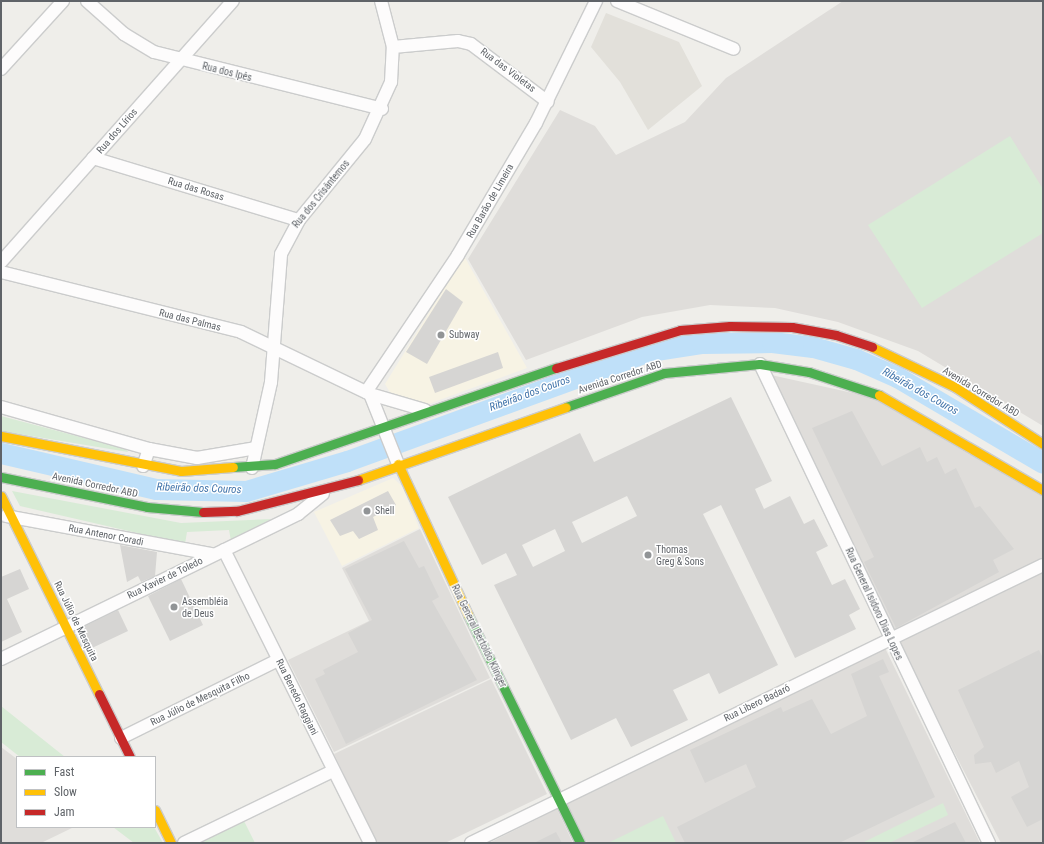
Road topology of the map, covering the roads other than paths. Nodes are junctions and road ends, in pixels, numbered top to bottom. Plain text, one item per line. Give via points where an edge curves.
1 (63, 1) edge
2 (88, 1) edge
3 (233, 1) edge
4 (381, 1) edge
5 (596, 1) edge
6 (617, 1) edge
7 (393, 47) junction
8 (734, 48) dead end
9 (179, 60) junction
10 (1, 69) edge
11 (548, 102) junction
12 (382, 109) junction
13 (93, 158) junction
14 (298, 220) junction
15 (1, 262) edge
16 (1, 272) edge
17 (272, 347) junction
18 (760, 364) junction
19 (368, 393) junction
20 (1, 407) edge
21 (430, 412) junction
22 (385, 432) junction
23 (1, 436) edge
24 (1043, 444) edge
25 (256, 448) junction
26 (149, 449) junction
27 (397, 461) junction
28 (143, 466) junction
29 (252, 468) junction
30 (1, 477) edge
31 (1043, 490) edge
32 (325, 492) junction
33 (1, 496) edge
34 (6, 516) edge
35 (224, 550) junction
36 (212, 554) junction
37 (1043, 565) edge
38 (67, 626) junction
39 (890, 639) junction
40 (1, 659) edge
41 (278, 660) junction
42 (121, 738) junction
43 (130, 756) edge
44 (333, 771) junction
45 (559, 799) junction
46 (156, 812) edge
47 (171, 843) edge
48 (184, 843) edge
49 (370, 843) edge
50 (471, 843) edge
51 (580, 843) edge
52 (989, 843) edge

1 - 10 street
2 - 9 street, Rua dos Ipês via 138,43
3 - 9 street, Rua dos Lírios
4 - 7 street, Rua dos Crisântemos
5 - 11 street, Rua Barão de Limeira
6 - 8 street
7 - 11 street, Rua das Violetas via 458,42 471,44
7 - 12 street, Rua dos Crisântemos via 392,82
9 - 12 street, Rua dos Ipês
9 - 13 street, Rua dos Lírios
11 - 19 street, Rua Barão de Limeira via 458,255
12 - 14 street, Rua dos Crisântemos via 365,139
13 - 14 street, Rua das Rosas
13 - 15 street, Rua dos Lírios
14 - 17 street, Rua dos Crisântemos via 281,254
16 - 17 street, Rua das Palmas via 241,332
17 - 19 street, Rua das Palmas
17 - 25 street, Rua dos Crisântemos via 271,382
18 - 27 main road, Avenida Corredor ABD via 700,367 664,373
18 - 31 main road, Avenida Corredor ABD via 809,372 889,398
18 - 39 street, Rua General Isidoro Dias Lopes
19 - 21 street, Rua das Palmas
19 - 22 street
20 - 26 street
21 - 22 main road, Avenida Corredor ABD
21 - 24 main road, Avenida Corredor ABD via 632,342 680,330 730,326 792,327 836,335 880,350 955,387
22 - 27 street, Rua General Bertoldo Klinger
22 - 29 main road, Avenida Corredor ABD via 297,458
23 - 28 main road, Avenida Corredor ABD
25 - 26 street via 197,458
25 - 29 street, Rua dos Crisântemos
26 - 28 street
27 - 32 main road, Avenida Corredor ABD
27 - 45 main road, Rua General Bertoldo Klinger via 413,502
28 - 29 main road, Avenida Corredor ABD via 181,471
30 - 32 main road, Avenida Corredor ABD via 147,507 196,512 237,511
32 - 35 street, Rua Xavier de Toledo via 298,514
33 - 34 main road, Rua Júlio de Mesquita
34 - 36 street, Rua Antenor Coradi
34 - 38 main road, Rua Júlio de Mesquita
35 - 36 street, Rua Xavier de Toledo
35 - 41 street, Rua Benedo Raggiani
36 - 38 street, Rua Xavier de Toledo
37 - 39 street, Rua Libero Badaró
38 - 40 street, Rua Xavier de Toledo
38 - 42 main road, Rua Júlio de Mesquita
39 - 45 street, Rua Libero Badaró
39 - 52 street, Rua General Isidoro Dias Lopes
41 - 42 street, Rua Júlio de Mesquita Filho
41 - 44 street, Rua Benedo Raggiani
42 - 43 main road, Rua Júlio de Mesquita
44 - 48 street
44 - 49 street, Rua Benedo Raggiani
45 - 50 street, Rua Libero Badaró
45 - 51 main road, Rua General Bertoldo Klinger
46 - 47 main road

